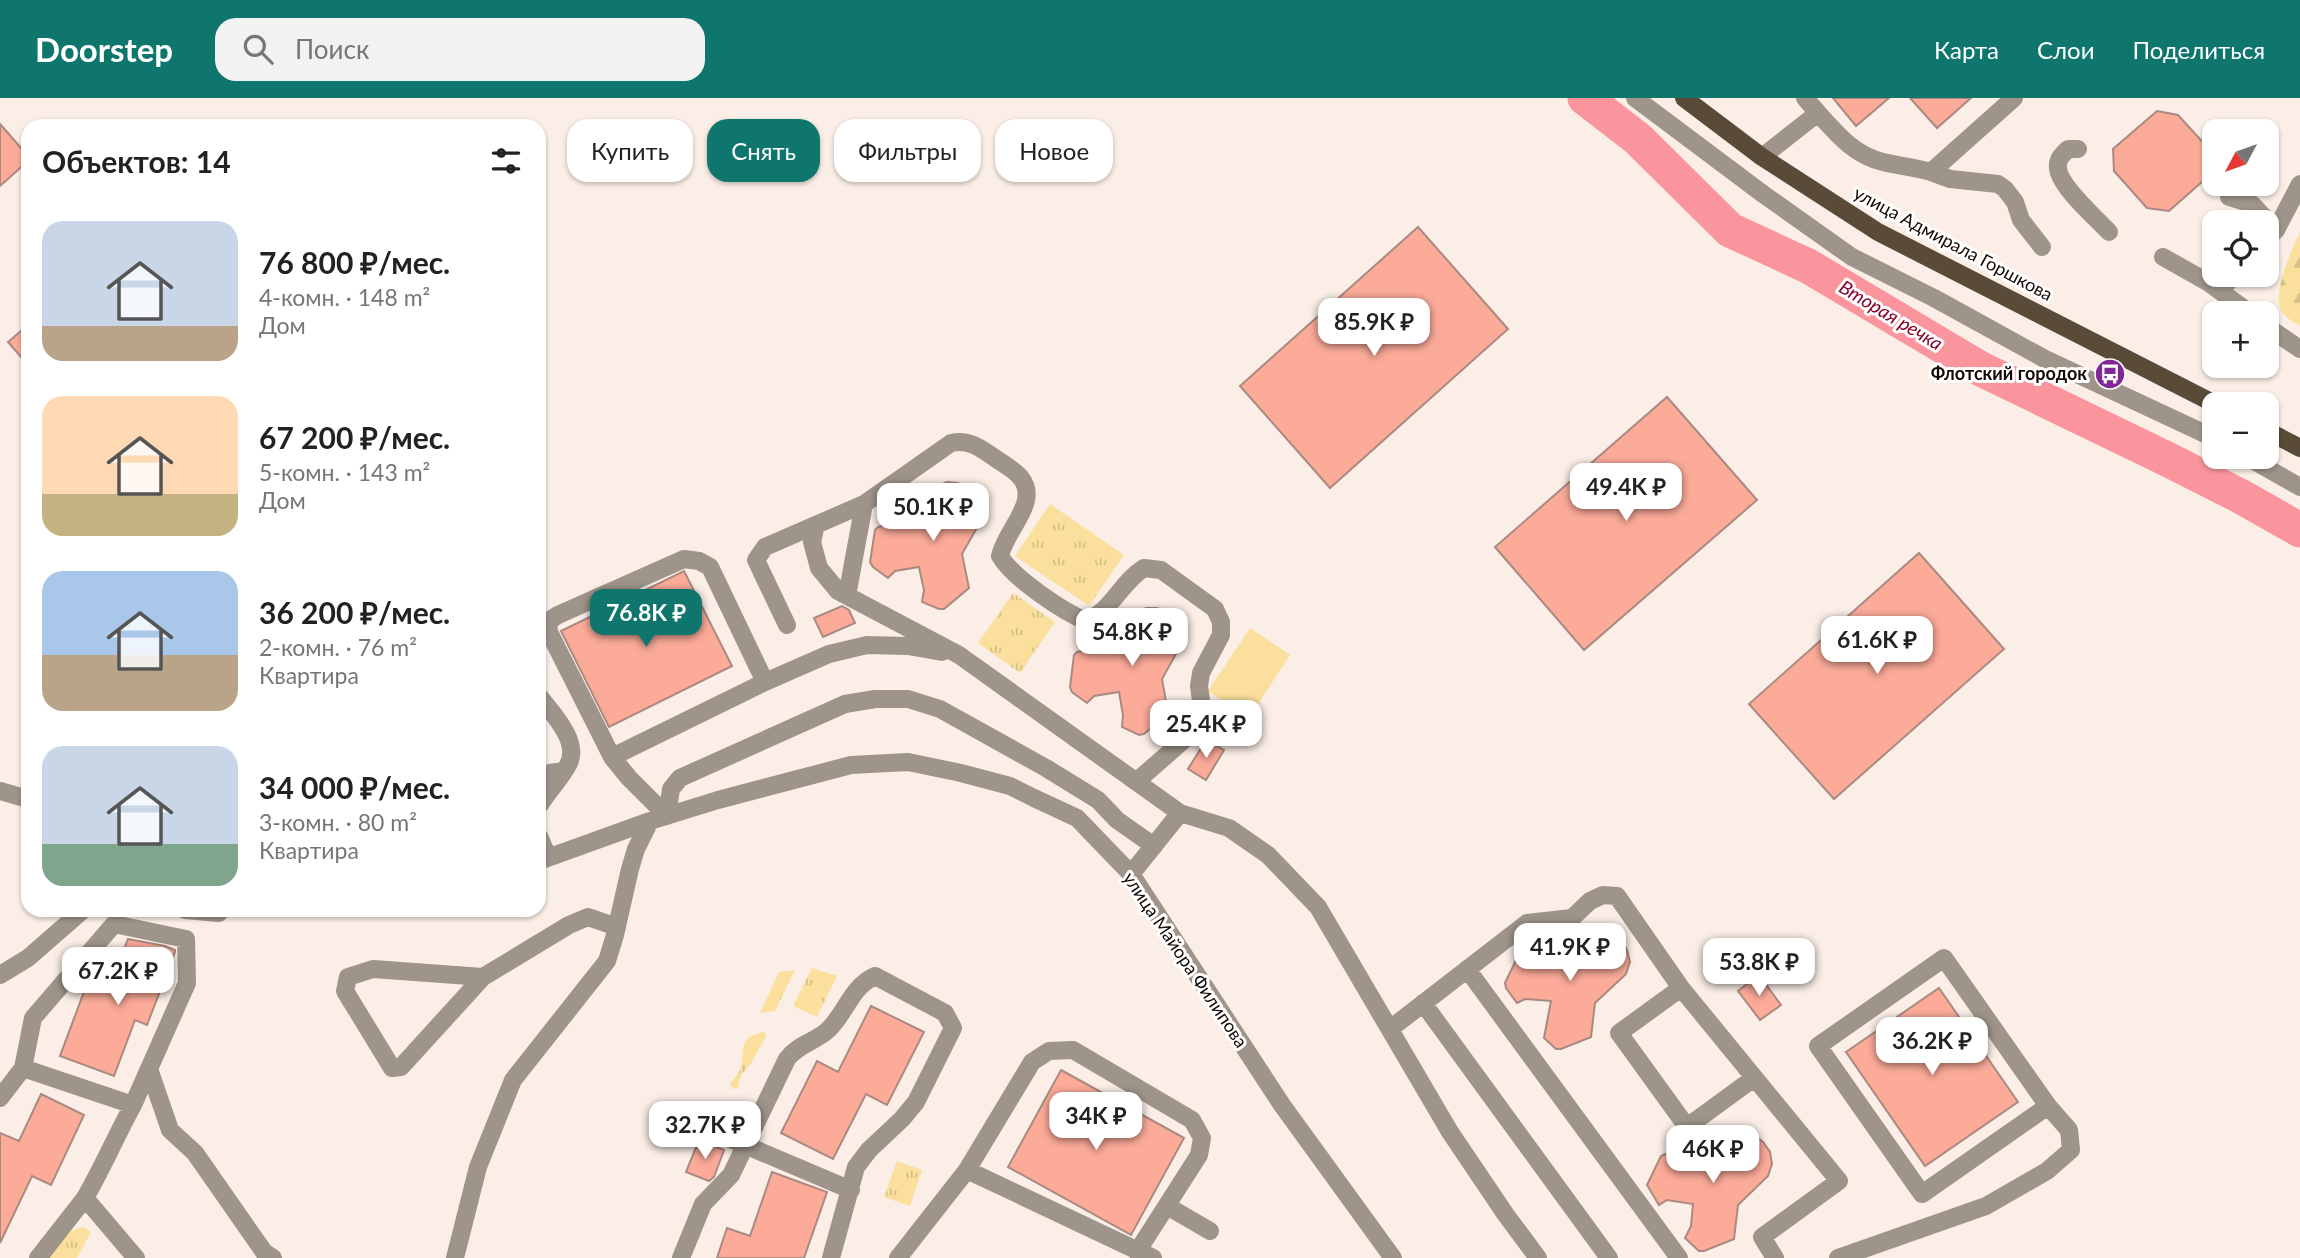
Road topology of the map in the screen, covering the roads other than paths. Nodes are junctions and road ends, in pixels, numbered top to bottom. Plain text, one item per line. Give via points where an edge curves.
1 (1635, 98) edge
2 (1684, 98) edge
3 (1805, 98) edge
4 (2014, 98) edge
5 (1818, 113) junction
6 (2078, 149) dead end
7 (1762, 157) junction
8 (1931, 172) junction
9 (2300, 184) edge
10 (2230, 197) dead end
11 (2256, 210) edge
12 (2279, 221) edge
13 (2109, 232) dead end
14 (2042, 247) dead end
15 (2163, 257) dead end
16 (2224, 287) edge
17 (2220, 291) junction
18 (2234, 301) edge
19 (2279, 335) edge
20 (2300, 349) edge
21 (2202, 397) edge
22 (2202, 432) edge
23 (2279, 437) edge
24 (2300, 448) edge
25 (2268, 469) edge
26 (2300, 487) edge
27 (864, 504) junction
28 (816, 525) junction
29 (847, 596) junction
30 (787, 625) dead end
31 (959, 655) junction
32 (765, 682) junction
33 (546, 706) edge
34 (612, 757) junction
35 (564, 771) junction
36 (546, 776) edge
37 (1137, 782) junction
38 (0, 791) edge
39 (546, 796) edge
40 (21, 797) edge
41 (0, 801) edge
42 (21, 804) edge
43 (1180, 813) junction
44 (659, 818) junction
45 (1154, 846) junction
46 (546, 858) edge
47 (1131, 874) junction
48 (75, 917) edge
49 (617, 927) junction
50 (1467, 970) junction
51 (0, 975) edge
52 (483, 976) junction
53 (1681, 988) junction
54 (1423, 1003) junction
55 (1390, 1029) junction
56 (23, 1068) junction
57 (149, 1069) junction
58 (1754, 1078) junction
59 (0, 1098) edge
60 (133, 1105) junction
61 (2048, 1106) junction
62 (707, 1129) dead end
63 (744, 1144) junction
64 (967, 1170) junction
65 (851, 1190) junction
66 (85, 1198) junction
67 (1167, 1206) junction
68 (1210, 1231) dead end
69 (1145, 1255) edge
70 (38, 1258) edge
71 (136, 1258) edge
72 (274, 1258) edge
73 (454, 1258) edge
74 (681, 1258) edge
75 (831, 1258) edge
76 (898, 1258) edge
77 (1393, 1258) edge
78 (1538, 1258) edge
79 (1609, 1258) edge
80 (1679, 1258) edge
81 (1775, 1258) edge
82 (1838, 1258) edge

1 - 22 street via 1852,257 2045,359
2 - 7 main road, улица Адмирала Горшкова
3 - 5 street
4 - 8 street
5 - 7 street
5 - 8 street via 1860,153
6 - 13 street via 2068,149 2060,157 2062,181
7 - 21 main road, улица Адмирала Горшкова via 1878,232
8 - 14 street via 2006,189 2021,220
9 - 12 street
10 - 11 street via 2252,204
15 - 17 street
16 - 17 street
17 - 18 street
19 - 20 street
23 - 24 main road
25 - 26 street
27 - 28 street
27 - 29 street
27 - 37 street via 951,443 973,443 1020,476 1027,489 1027,502 1003,542 1000,556 1008,569 1072,615 1086,621 1100,616 1131,576 1144,568 1161,570 1215,609 1222,635 1201,673 1200,721
28 - 29 street via 811,542 818,568
28 - 30 street via 765,547 756,560
29 - 31 street
31 - 32 street via 867,645 829,654
31 - 37 street
32 - 34 street
32 - 34 street via 710,567 699,561 684,559 558,615 550,620 548,630
33 - 35 street via 572,746
34 - 44 street
35 - 36 street
35 - 39 street
37 - 43 street
38 - 40 street
41 - 42 street
43 - 45 street
43 - 55 street via 1229,828 1268,855 1318,907
44 - 45 street via 680,778 845,704 908,699 940,709 1046,768 1098,800
44 - 46 street, улица Майора Филипова
44 - 47 street, улица Майора Филипова via 851,765 908,762 1010,786 1077,818
44 - 49 street via 636,849
45 - 47 street
47 - 77 street, улица Майора Филипова via 1282,1105
48 - 51 street
49 - 52 street via 589,917
49 - 73 street via 607,961 513,1080 478,1167
50 - 53 street via 1527,923 1572,918 1590,901 1603,895 1617,896
50 - 54 street
50 - 80 street
52 - 52 street via 401,1067 392,1068 345,991 348,977 373,970
53 - 58 street
53 - 58 street via 1619,1033 1687,1127
54 - 55 street
54 - 79 street
55 - 78 street via 1450,1132
56 - 57 street via 33,1018 114,924 186,939 187,983
56 - 59 street
56 - 60 street
57 - 60 street
57 - 72 street via 170,1130 195,1153 264,1252
58 - 81 street via 1839,1181 1762,1237
60 - 66 street
61 - 61 street via 1944,958 1818,1046 1922,1194
61 - 82 street via 2069,1130 2071,1150 2047,1171 1986,1206
62 - 63 street
63 - 65 street
63 - 65 street via 793,1051 830,1028 864,981 875,976 945,1013 953,1028 916,1102 856,1167
63 - 74 street via 731,1175 703,1204
64 - 67 street via 1032,1062 1049,1051 1073,1051 1192,1119 1202,1138 1199,1156
64 - 69 street
64 - 76 street
65 - 75 street
66 - 70 street
66 - 71 street
67 - 68 street
67 - 69 street

